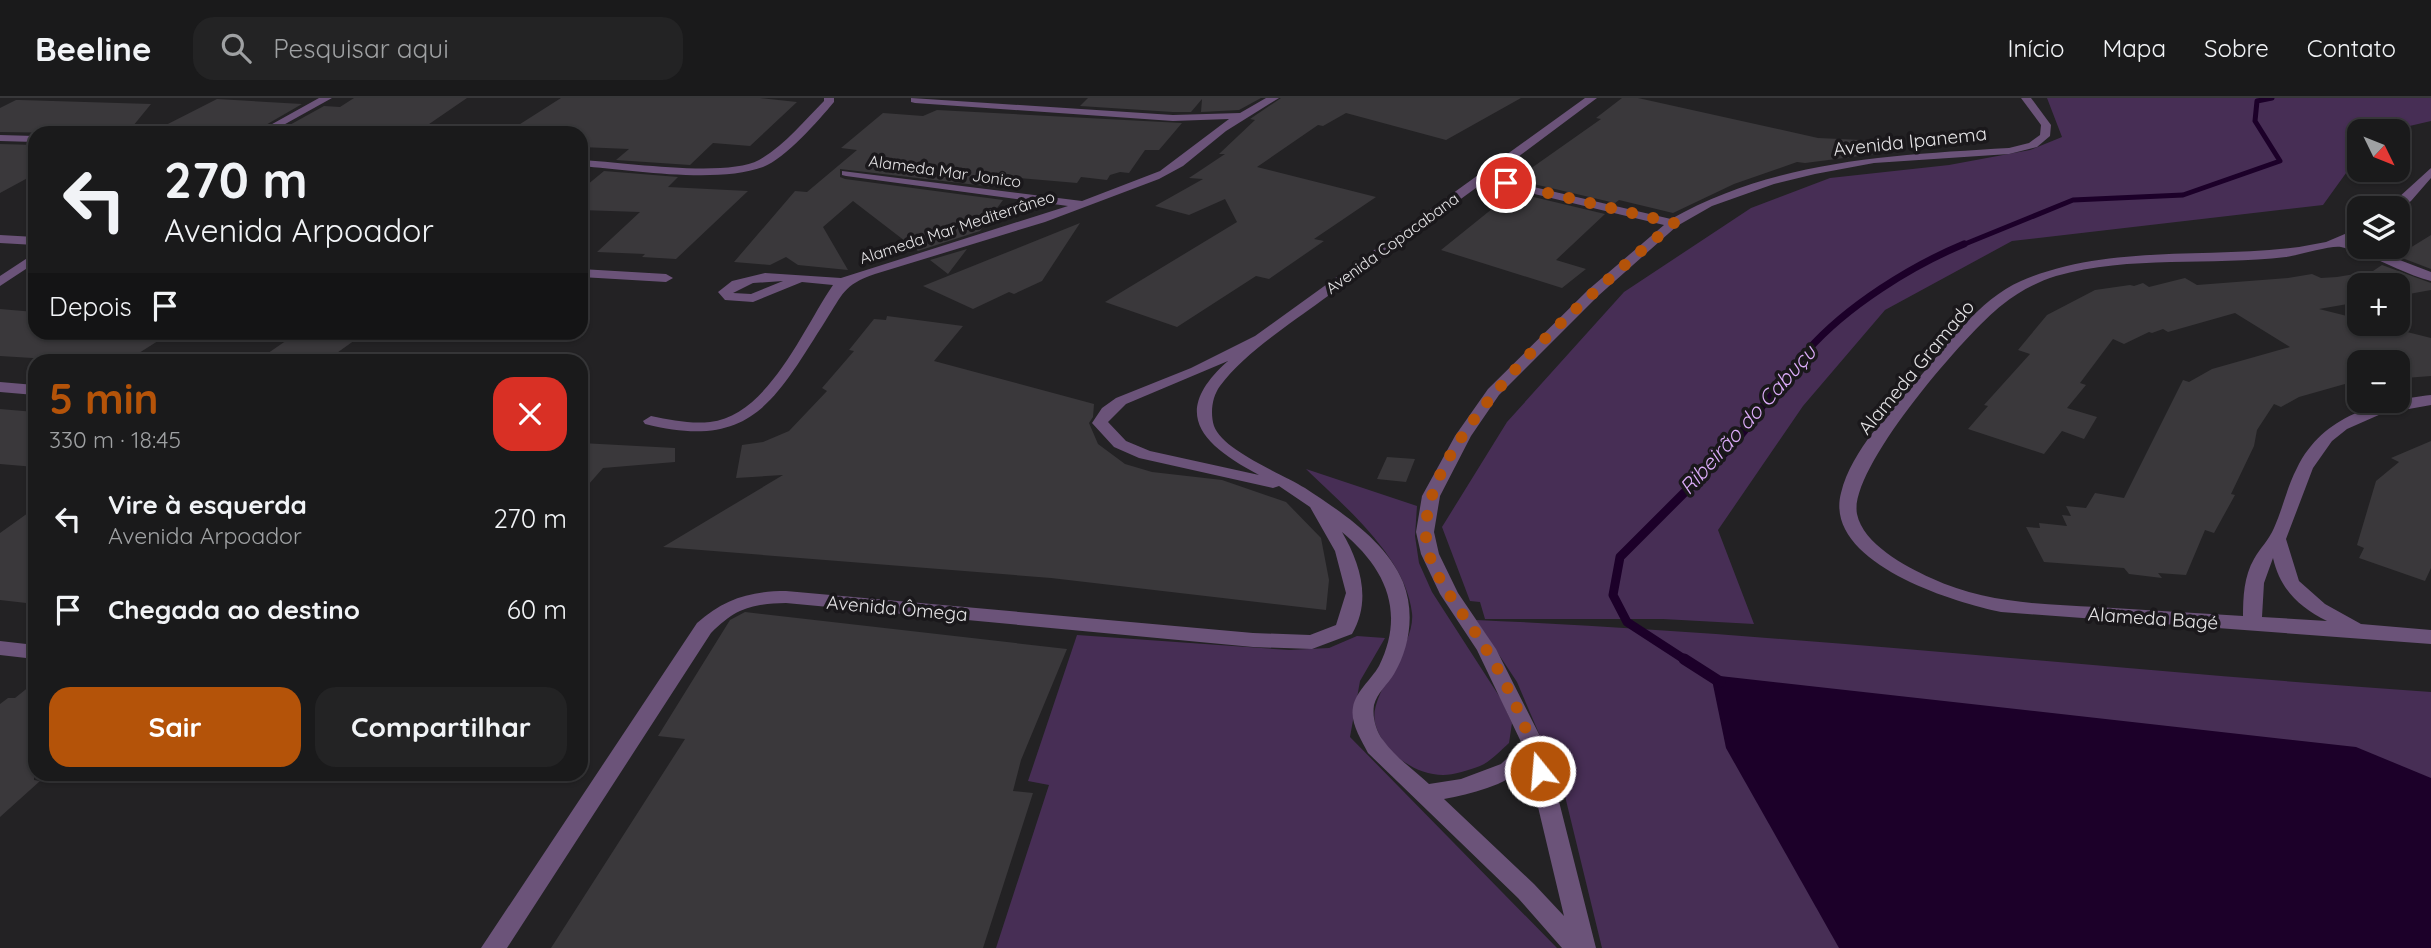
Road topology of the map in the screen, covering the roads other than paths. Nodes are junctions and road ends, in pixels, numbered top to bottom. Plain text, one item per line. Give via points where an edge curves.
1 (327, 98) edge
2 (829, 98) edge
3 (1274, 98) edge
4 (1592, 98) edge
5 (2026, 98) edge
6 (915, 100) dead end
7 (1242, 115) junction
8 (1173, 118) junction
9 (274, 126) edge
10 (1214, 135) junction
11 (0, 138) edge
12 (28, 139) edge
13 (588, 163) edge
14 (2431, 172) edge
15 (846, 173) dead end
16 (1482, 178) junction
17 (2409, 196) edge
18 (1030, 198) junction
19 (1082, 205) junction
20 (1040, 219) junction
21 (1674, 223) junction
22 (2347, 238) edge
23 (0, 239) edge
24 (28, 241) edge
25 (2340, 242) junction
26 (28, 262) edge
27 (588, 273) edge
28 (2431, 277) edge
29 (666, 278) dead end
30 (798, 279) dead end
31 (0, 282) edge
32 (842, 282) junction
33 (1260, 339) junction
34 (0, 387) edge
35 (28, 389) edge
36 (2431, 400) edge
37 (651, 421) dead end
38 (1295, 488) junction
39 (1317, 504) junction
40 (2278, 540) junction
41 (1885, 560) joint
42 (2253, 624) junction
43 (2362, 630) junction
44 (2431, 637) edge
45 (0, 648) edge
46 (28, 651) edge
47 (1534, 746) junction
48 (1427, 793) junction
49 (493, 948) edge
50 (1578, 948) edge
51 (1584, 948) edge

1 - 9 street
2 - 13 street via 768,159 751,167 720,170
3 - 7 street, Alameda Mar Mediterrâneo
4 - 16 street, Avenida Copacabana
5 - 21 street, Avenida Ipanema via 2046,125 2045,136 2033,145 2009,151 1874,160 1804,173 1726,194
6 - 8 street
7 - 8 street
7 - 10 street, Alameda Mar Mediterrâneo
8 - 10 street
10 - 19 street, Alameda Mar Mediterrâneo via 1185,161 1157,177
11 - 12 street
14 - 17 street
15 - 18 street, Alameda Mar Jonico
16 - 21 street
16 - 33 street, Avenida Copacabana
18 - 19 street, Alameda Mar Jonico
18 - 20 street
19 - 20 street, Alameda Mar Mediterrâneo
20 - 32 street, Alameda Mar Mediterrâneo
21 - 47 street, Avenida Ipanema via 1593,293 1493,392 1431,496 1424,532 1431,561 1486,649
22 - 25 street, Alameda Gramado
23 - 24 street
25 - 28 street
25 - 41 street, Alameda Gramado via 2266,254 2113,262 2029,283 1999,300 1883,432 1855,475 1846,498 1849,516 1854,530
26 - 31 street
27 - 29 street
30 - 32 street
32 - 37 street, Alameda Mar Mediterrâneo via 763,402 743,417 699,430
33 - 38 street, Avenida Copacabana via 1207,394 1204,415 1209,432 1227,449
33 - 38 street, Avenida Copacabana via 1121,401 1100,423 1120,444 1144,455
34 - 35 street
36 - 40 street via 2363,414 2332,432 2306,465
38 - 39 street, Avenida Copacabana
39 - 48 street, Avenida Copacabana via 1375,553 1400,601 1400,633 1387,670 1364,703 1363,719 1376,747
39 - 49 street, Avenida Ômega via 1343,551 1355,593 1345,629 1312,642 786,597 755,597 734,603 704,628
40 - 42 street via 2261,563
40 - 43 street via 2293,588
41 - 42 street, Alameda Bagé via 1931,587 1988,604
42 - 43 street, Alameda Bagé
43 - 44 street, Alameda Bagé
45 - 46 street
47 - 48 street via 1498,775
47 - 51 street, Avenida Ipanema
48 - 50 street, Avenida Copacabana

